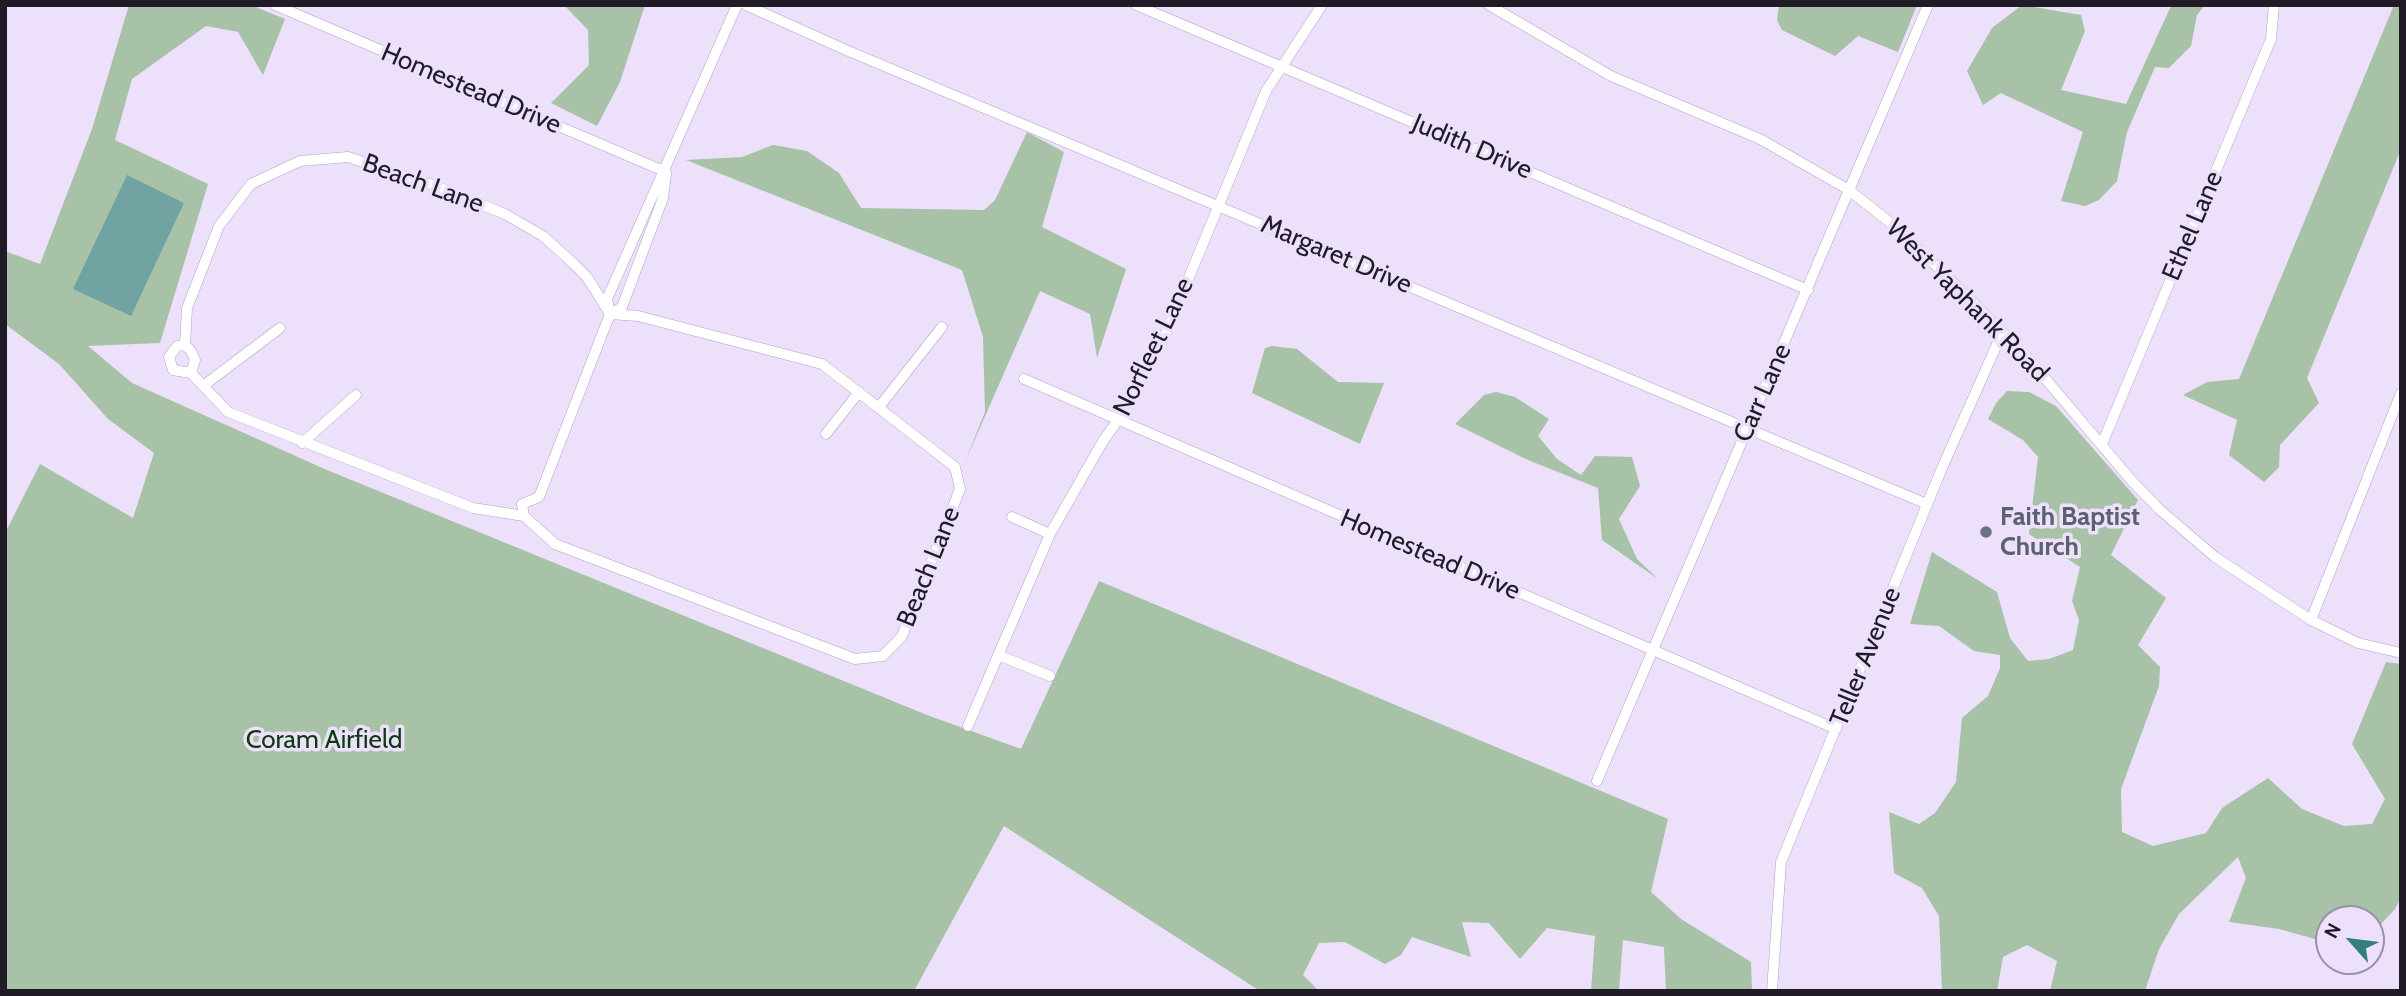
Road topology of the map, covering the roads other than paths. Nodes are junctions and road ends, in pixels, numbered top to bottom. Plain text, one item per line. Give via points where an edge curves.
1 (275, 5) edge
2 (737, 5) edge
3 (746, 5) edge
4 (1136, 5) edge
5 (1322, 5) edge
6 (1489, 5) edge
7 (1928, 5) edge
8 (2274, 5) edge
9 (1282, 67) junction
10 (666, 172) junction
11 (1849, 190) junction
12 (1218, 205) junction
13 (1808, 290) junction
14 (610, 314) junction
15 (279, 327) dead end
16 (942, 327) dead end
17 (2003, 333) junction
18 (185, 345) junction
19 (191, 373) junction
20 (1024, 379) dead end
21 (203, 386) junction
22 (859, 391) junction
23 (2401, 393) edge
24 (356, 395) dead end
25 (879, 407) junction
26 (1119, 422) junction
27 (1747, 430) junction
28 (826, 434) dead end
29 (302, 443) junction
30 (2102, 444) junction
31 (1927, 504) junction
32 (524, 516) junction
33 (1012, 517) dead end
34 (1050, 534) junction
35 (2311, 620) junction
36 (1654, 650) junction
37 (2401, 653) edge
38 (998, 655) junction
39 (1050, 676) dead end
40 (968, 726) dead end
41 (1836, 729) junction
42 (1597, 781) dead end
43 (1772, 991) edge

1 - 10 street, Homestead Drive
2 - 10 street
3 - 12 street, Margaret Drive
4 - 9 street, Judith Drive
5 - 9 street, Norfleet Lane
6 - 11 street, West Yaphank Road via 1611,76 1760,139
7 - 11 street, Carr Lane
8 - 30 street, Ethel Lane via 2271,39
9 - 12 street, Norfleet Lane via 1266,90
9 - 13 street, Judith Drive
10 - 14 street via 607,299
11 - 13 street, Carr Lane
11 - 17 street, West Yaphank Road via 1892,224
12 - 26 street, Norfleet Lane via 1164,338
12 - 27 street, Margaret Drive
13 - 27 street, Carr Lane
14 - 18 street, Beach Lane via 587,277 543,236 505,214 348,157 300,161 251,184 219,226 187,308
14 - 22 street, Beach Lane via 638,316 822,364
14 - 32 street via 539,498 522,504
15 - 21 street
16 - 25 street
17 - 30 street, West Yaphank Road
17 - 31 street, Teller Avenue
18 - 19 street, Beach Lane via 195,360
18 - 19 street, Beach Lane via 172,351 169,363 173,370
19 - 21 street, Beach Lane
20 - 26 street, Homestead Drive
21 - 29 street, Beach Lane via 228,412
22 - 25 street, Beach Lane
22 - 28 street
23 - 35 street
24 - 29 street
25 - 32 street, Beach Lane via 955,467 960,489 902,636 883,656 855,659 676,592 555,544
26 - 34 street, Norfleet Lane via 1103,441
26 - 36 street, Homestead Drive
27 - 31 street, Margaret Drive
27 - 36 street, Carr Lane
29 - 32 street, Beach Lane via 473,508
30 - 35 street, West Yaphank Road via 2159,509 2215,557
31 - 41 street, Teller Avenue
33 - 34 street
34 - 38 street, Norfleet Lane
35 - 37 street, West Yaphank Road via 2358,643
36 - 41 street, Homestead Drive
36 - 42 street, Carr Lane
38 - 39 street
38 - 40 street, Norfleet Lane
41 - 43 street, Teller Avenue via 1781,862

